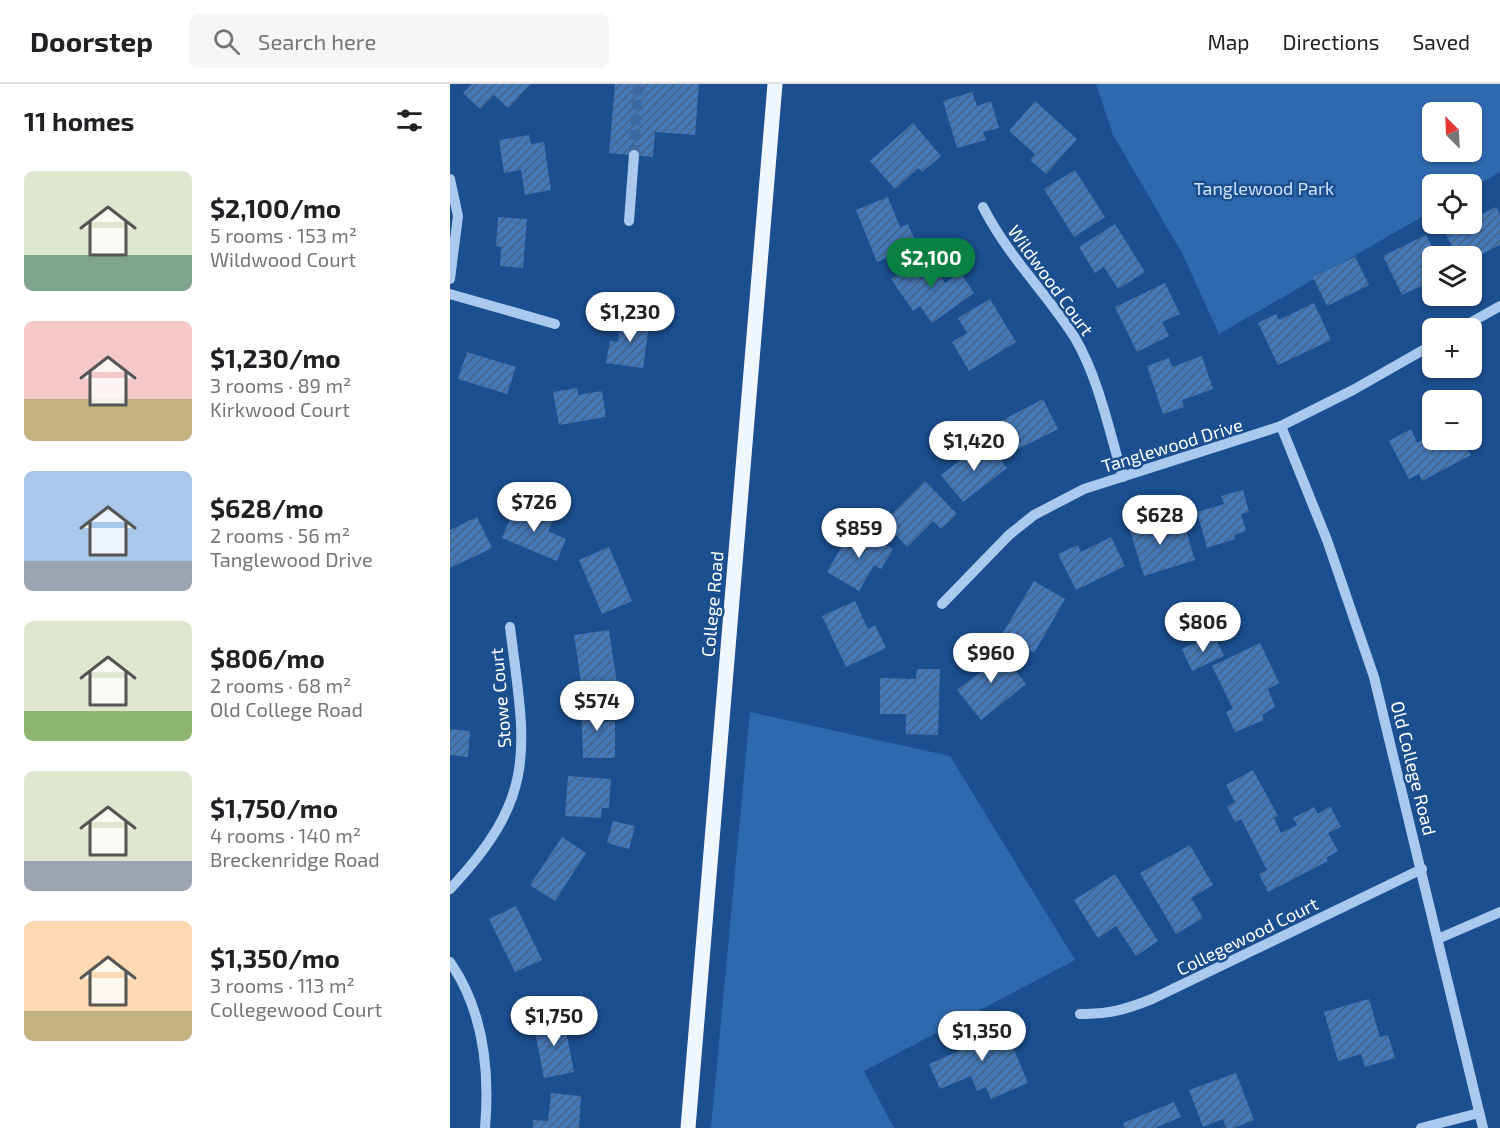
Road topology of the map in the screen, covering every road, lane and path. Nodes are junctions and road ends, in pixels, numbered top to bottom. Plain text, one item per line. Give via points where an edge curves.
1 (775, 84) edge
2 (634, 155) tunnel mouth
3 (450, 179) edge
4 (983, 207) dead end
5 (629, 221) dead end
6 (450, 279) edge
7 (450, 294) edge
8 (1500, 306) edge
9 (1479, 318) edge
10 (555, 324) dead end
11 (1422, 351) edge
12 (1281, 426) junction
13 (1124, 477) junction
14 (942, 604) dead end
15 (510, 627) dead end
16 (1422, 869) junction
17 (450, 889) edge
18 (1500, 912) edge
19 (1440, 938) junction
20 (450, 962) edge
21 (1080, 1014) dead end
22 (1479, 1113) junction
23 (485, 1128) edge
24 (688, 1128) edge
25 (1421, 1128) edge
26 (1484, 1128) edge

1 - 24 main road, College Road
2 - 5 street
3 - 6 street via 458,216
4 - 13 street, Wildwood Court via 999,239 1087,360
7 - 10 street
8 - 9 street
11 - 12 street, Tanglewood Drive
12 - 13 street, Tanglewood Drive
12 - 16 street, Old College Road via 1327,540 1374,677
13 - 14 street, Tanglewood Drive via 1084,489 1034,515 1009,535
15 - 17 street, Stowe Court via 524,743 519,775 508,811 493,840
16 - 19 street, Old College Road
16 - 21 street, Collegewood Court via 1152,999 1122,1011
18 - 19 street
19 - 22 street, Old College Road
20 - 23 street via 480,1026 487,1078
22 - 25 street
22 - 26 street, Old College Road

